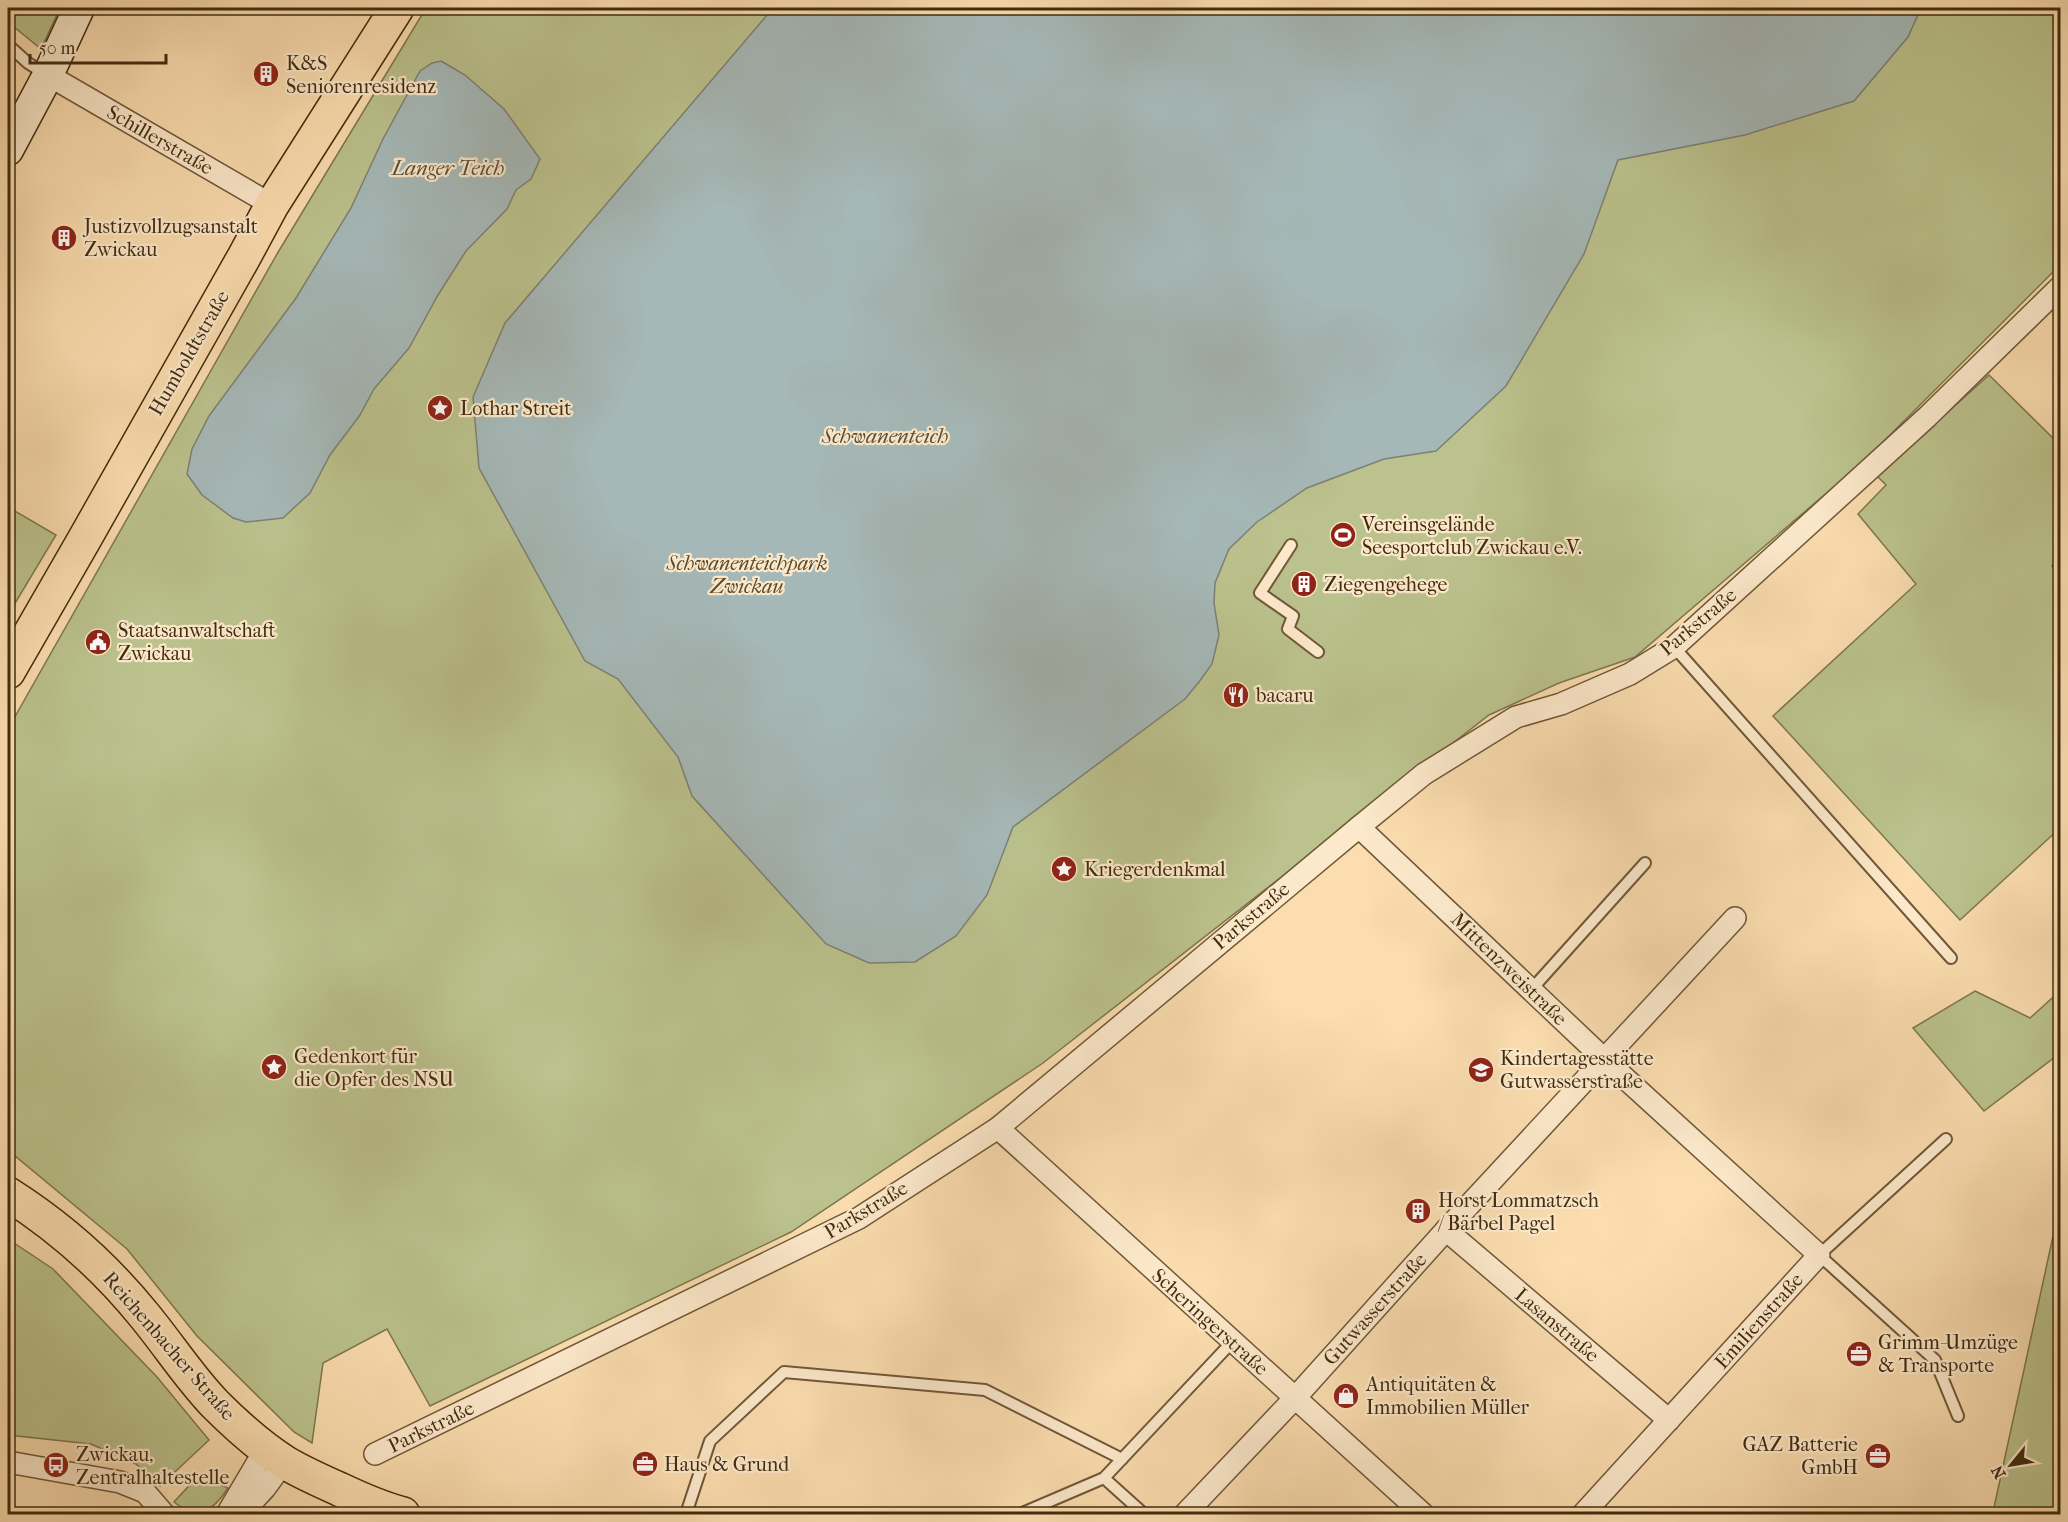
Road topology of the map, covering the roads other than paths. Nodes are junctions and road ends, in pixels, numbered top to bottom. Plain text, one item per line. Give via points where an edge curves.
1 (79, 8) edge
2 (397, 8) edge
3 (8, 45) edge
4 (48, 75) junction
5 (8, 150) edge
6 (272, 205) junction
7 (2061, 286) edge
8 (1291, 544) dead end
9 (1674, 647) junction
10 (1318, 652) dead end
11 (8, 672) edge
12 (1359, 826) junction
13 (1645, 862) dead end
14 (1735, 918) dead end
15 (1951, 958) dead end
16 (1531, 990) junction
17 (1604, 1059) junction
18 (998, 1128) junction
19 (1946, 1139) dead end
20 (8, 1194) edge
21 (1446, 1230) junction
22 (1819, 1255) junction
23 (1232, 1342) junction
24 (1295, 1398) junction
25 (1958, 1416) dead end
26 (1669, 1420) junction
27 (375, 1454) dead end
28 (275, 1455) junction
29 (1122, 1459) junction
30 (8, 1462) edge
31 (1104, 1478) junction
32 (1020, 1514) edge
33 (164, 1515) edge
34 (226, 1515) edge
35 (242, 1515) edge
36 (402, 1515) edge
37 (686, 1515) edge
38 (1144, 1515) edge
39 (1185, 1515) edge
40 (1423, 1515) edge
41 (1584, 1515) edge

1 - 4 main road
2 - 6 main road, Humboldtstraße
3 - 4 lane
4 - 5 main road
4 - 6 street, Schillerstraße
6 - 11 main road, Humboldtstraße
7 - 9 street, Parkstraße via 1927,417
8 - 10 lane via 1260,593 1293,616 1288,629
9 - 12 street, Parkstraße via 1630,674 1561,704 1516,717 1424,774
9 - 15 lane
12 - 16 street, Mittenzweistraße
12 - 18 street, Parkstraße
13 - 16 lane
14 - 17 street, Gutwasserstraße
16 - 17 street, Mittenzweistraße
17 - 21 street, Gutwasserstraße
17 - 22 street, Mittenzweistraße
18 - 23 street, Scheringerstraße
18 - 27 street, Parkstraße via 859,1218
19 - 22 lane, Emilienstraße
20 - 28 main road, Reichenbacher Straße via 95,1262 145,1316 199,1387
21 - 24 street, Gutwasserstraße
21 - 26 street, Lasanstraße
22 - 25 lane via 1935,1360
22 - 26 street, Emilienstraße
23 - 24 street, Scheringerstraße
23 - 29 lane
24 - 39 street, Gutwasserstraße
24 - 40 street, Scheringerstraße
26 - 41 street, Emilienstraße
28 - 34 street
28 - 35 street via 265,1488
28 - 36 main road, Reichenbacher Straße via 360,1499
29 - 31 lane
29 - 37 lane via 985,1390 784,1372 710,1441
30 - 33 street via 120,1482 145,1492
31 - 32 lane
31 - 38 lane

